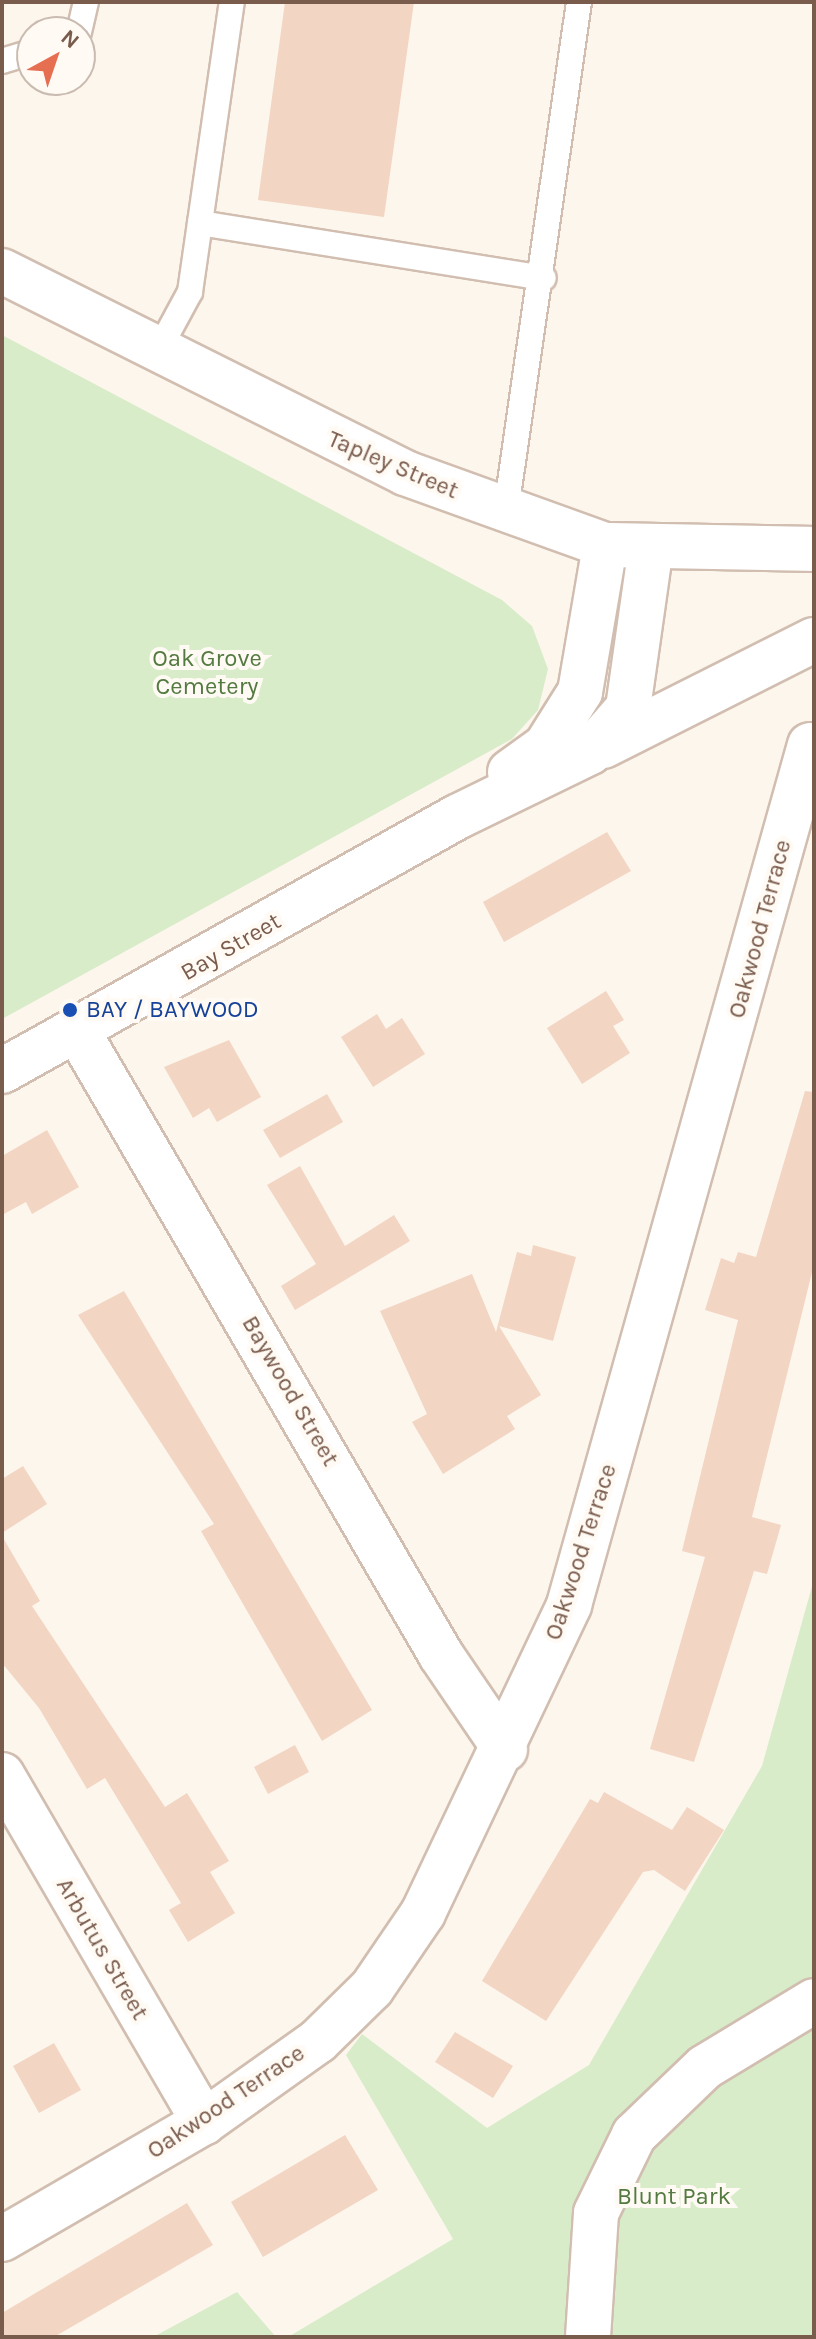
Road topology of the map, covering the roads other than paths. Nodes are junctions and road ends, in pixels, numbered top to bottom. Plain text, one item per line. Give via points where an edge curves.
1 (232, 2) edge
2 (579, 2) edge
3 (200, 223) junction
4 (2, 271) edge
5 (544, 278) junction
6 (157, 353) junction
7 (506, 510) junction
8 (605, 545) junction
9 (651, 547) junction
10 (814, 549) edge
11 (814, 640) edge
12 (810, 745) dead end
13 (590, 752) junction
14 (457, 817) junction
15 (78, 1032) junction
16 (2, 1071) edge
17 (505, 1749) junction
18 (2, 1775) edge
19 (814, 2001) edge
20 (204, 2122) junction
21 (2, 2239) edge
22 (588, 2337) edge

1 - 3 lane
2 - 5 lane
3 - 5 lane
3 - 6 lane via 190,292
4 - 6 street, Tapley Street
5 - 7 lane
6 - 7 street, Tapley Street via 391,467
7 - 8 street, Tapley Street
8 - 9 street, Tapley Street
8 - 14 street, Bay Street via 586,669 565,722 546,746
9 - 10 street, Tapley Street
9 - 13 street, Bay Street via 628,708
11 - 13 street
12 - 17 street, Oakwood Terrace via 569,1605
13 - 14 street, Bay Street
14 - 15 street, Bay Street
15 - 16 street, Bay Street
15 - 17 street, Baywood Street via 441,1655
17 - 20 street, Oakwood Terrace via 423,1913 372,1988 318,2041
18 - 20 street, Arbutus Street
19 - 22 street via 705,2067 634,2135 596,2213
20 - 21 street, Oakwood Terrace

